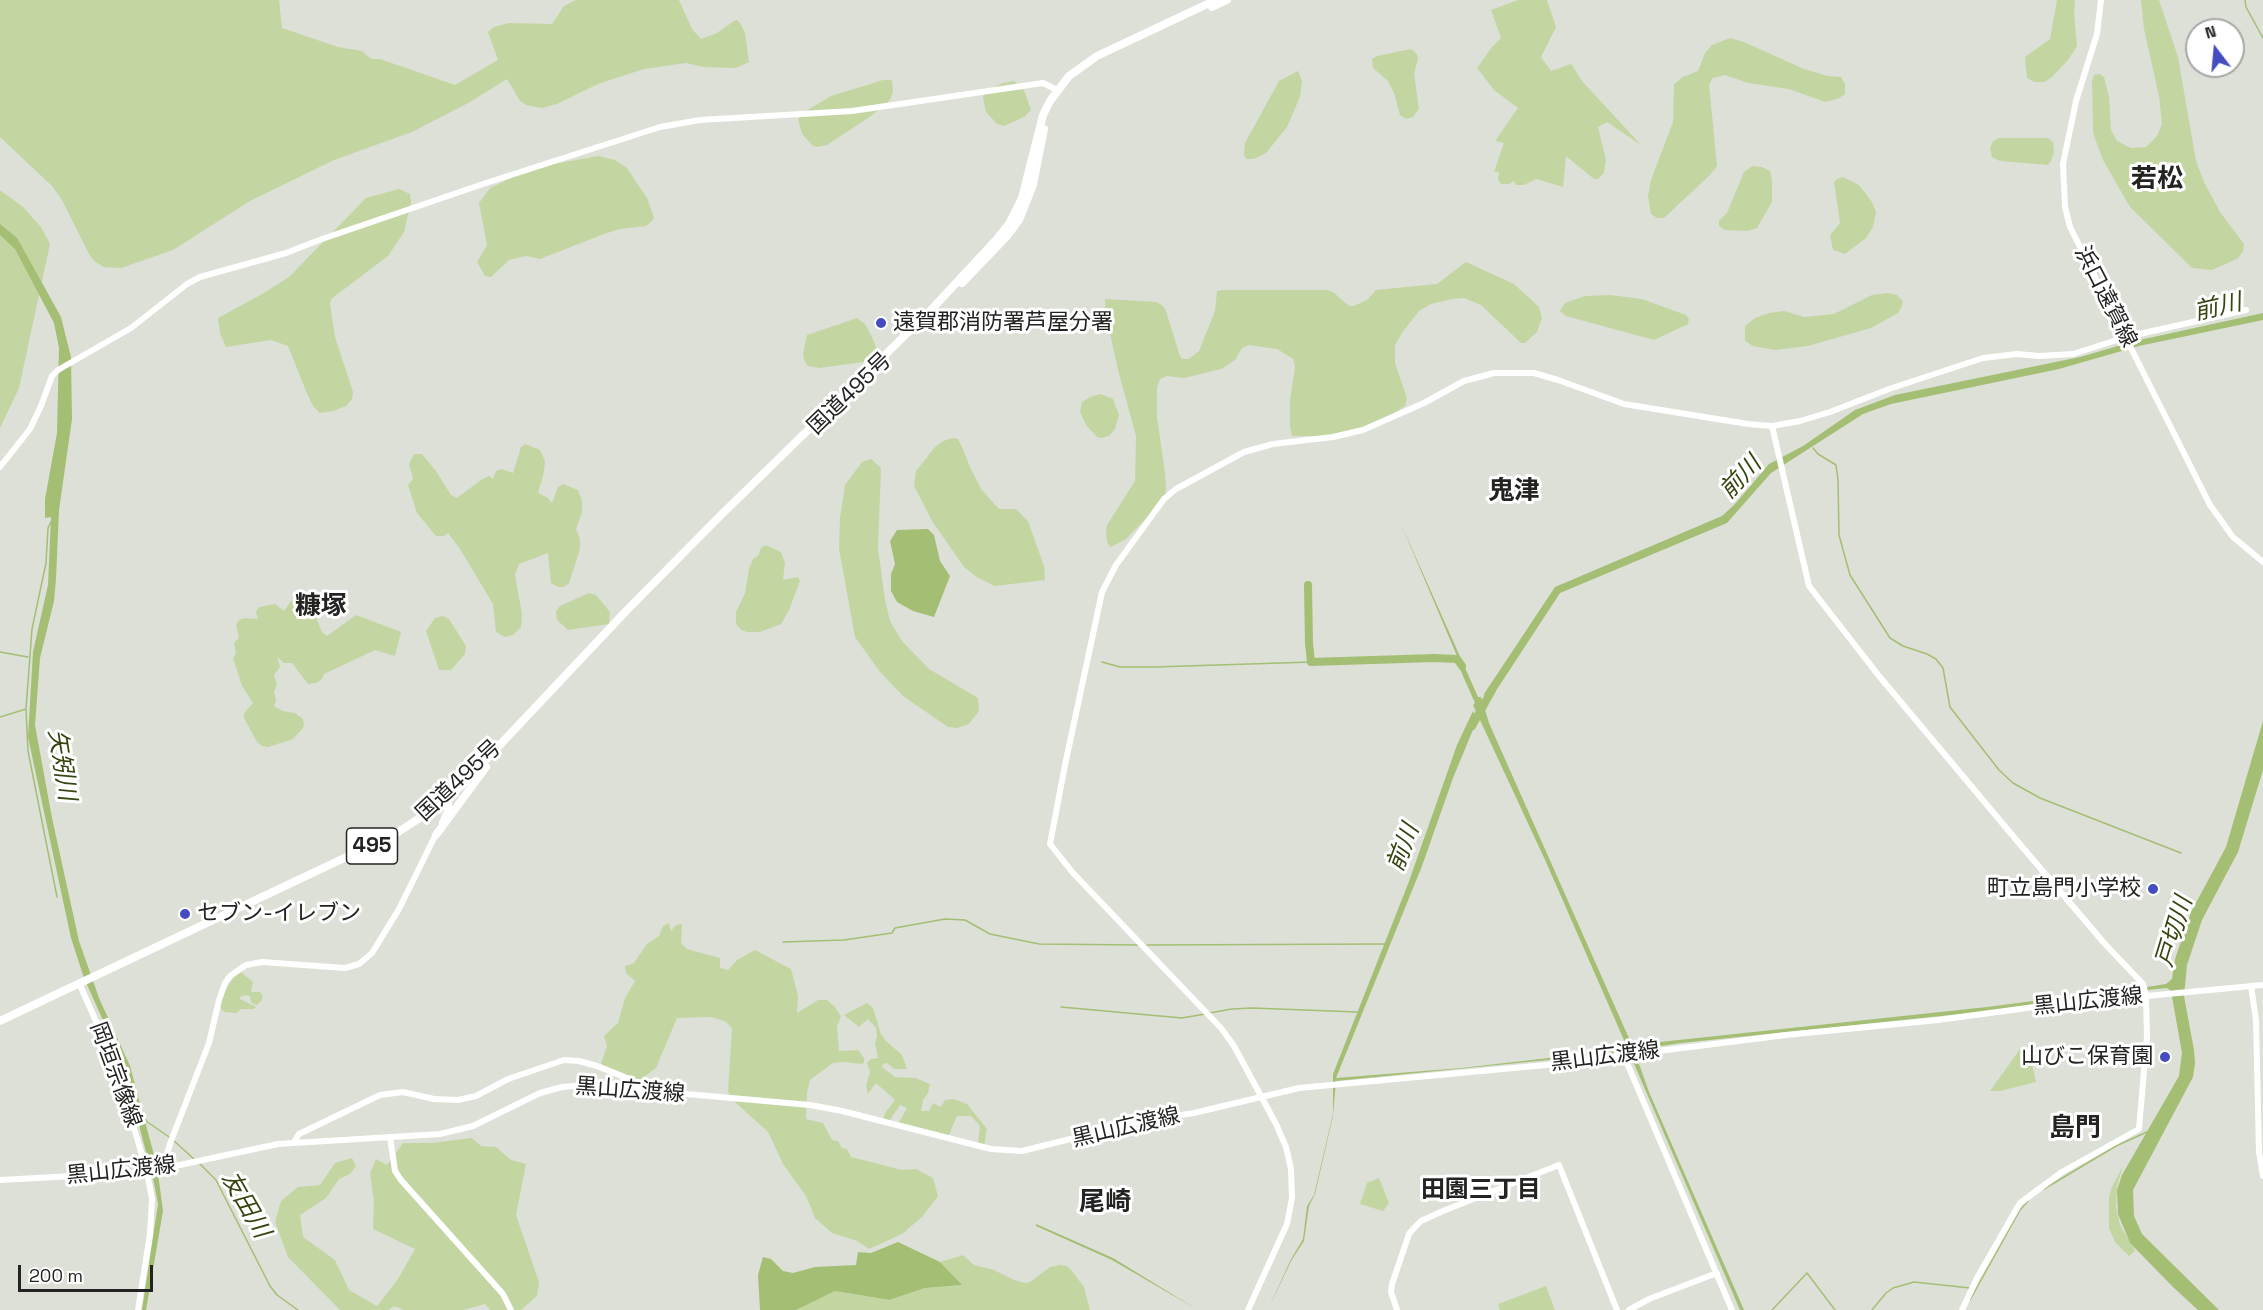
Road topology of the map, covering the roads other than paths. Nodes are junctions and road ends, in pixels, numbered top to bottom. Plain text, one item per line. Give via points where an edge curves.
1 (1216, 0) edge
2 (1227, 0) edge
3 (2101, 0) edge
4 (1057, 90) junction
5 (2246, 310) dead end
6 (2127, 339) junction
7 (1773, 426) junction
8 (0, 467) edge
9 (2263, 562) edge
10 (598, 642) junction
11 (500, 745) junction
12 (449, 797) junction
13 (428, 815) junction
14 (443, 820) junction
15 (436, 835) junction
16 (79, 983) junction
17 (2263, 985) edge
18 (2252, 986) junction
19 (2146, 996) junction
20 (0, 1021) edge
21 (1624, 1056) junction
22 (641, 1090) junction
23 (1261, 1096) junction
24 (390, 1137) junction
25 (294, 1142) junction
26 (2261, 1152) edge
27 (162, 1169) junction
28 (147, 1172) junction
29 (2263, 1176) edge
30 (0, 1180) edge
31 (1717, 1273) junction
32 (138, 1310) edge
33 (511, 1310) edge
34 (1248, 1310) edge
35 (1397, 1310) edge
36 (1617, 1310) edge
37 (1629, 1310) edge
38 (1732, 1310) edge
39 (1962, 1310) edge

1 - 4 highway, 国道495号 / 495 via 1097,56
2 - 10 highway, 国道495号 / 495 via 1101,59 1062,90 1046,122 1027,202 1008,235
3 - 6 street, 浜口遠賀線 via 2097,34 2066,144 2063,187 2070,227
4 - 8 street via 1043,82 852,111 700,120 660,127 286,253 200,277 131,328 58,370 30,429
4 - 10 highway, 国道495号 / 495 via 1042,117 1022,198 996,240 931,310 727,508
5 - 6 street
6 - 7 street via 2073,354 1983,358 1830,412
6 - 9 street, 浜口遠賀線 via 2210,505 2233,537
7 - 19 street via 1809,586 2012,835 2143,984
7 - 23 street via 1624,404 1534,374 1494,373 1464,381 1363,430 1244,452 1164,499 1116,565 1102,592 1050,844 1221,1028
10 - 11 highway, 国道495号 / 495
11 - 12 highway, 国道495号 / 495
11 - 15 highway
12 - 13 highway, 国道495号 / 495
12 - 14 street
13 - 14 highway via 442,812
13 - 16 highway, 国道495号 / 495 via 367,848
14 - 15 street
15 - 27 street via 399,909 372,953 359,964 345,968 262,962 246,965 230,976
16 - 20 highway, 国道495号 / 495
16 - 28 street, 岡垣宗像線 via 115,1064
17 - 18 street, 黒山広渡線
18 - 19 street, 黒山広渡線
18 - 26 street
19 - 21 street, 黒山広渡線 via 2109,997
19 - 39 street via 2148,1019 2139,1129 2025,1197
21 - 23 street, 黒山広渡線 via 1299,1088
21 - 31 street
22 - 23 street, 黒山広渡線 via 827,1108 1005,1151 1041,1148
22 - 24 street, 黒山広渡線 via 600,1085 562,1087 533,1096 462,1130
22 - 25 street via 634,1082 597,1066 564,1060 464,1099 434,1099 403,1092 380,1095 299,1134
23 - 34 street via 1286,1147 1292,1168 1292,1198 1287,1224
24 - 25 street, 黒山広渡線
24 - 33 street via 395,1171 401,1180 503,1294
25 - 27 street, 黒山広渡線
26 - 29 street
27 - 28 street, 黒山広渡線
28 - 30 street, 黒山広渡線
28 - 32 street, 岡垣宗像線 via 153,1211
31 - 37 street
31 - 38 street
35 - 36 street via 1392,1284 1409,1234 1421,1221 1559,1165

